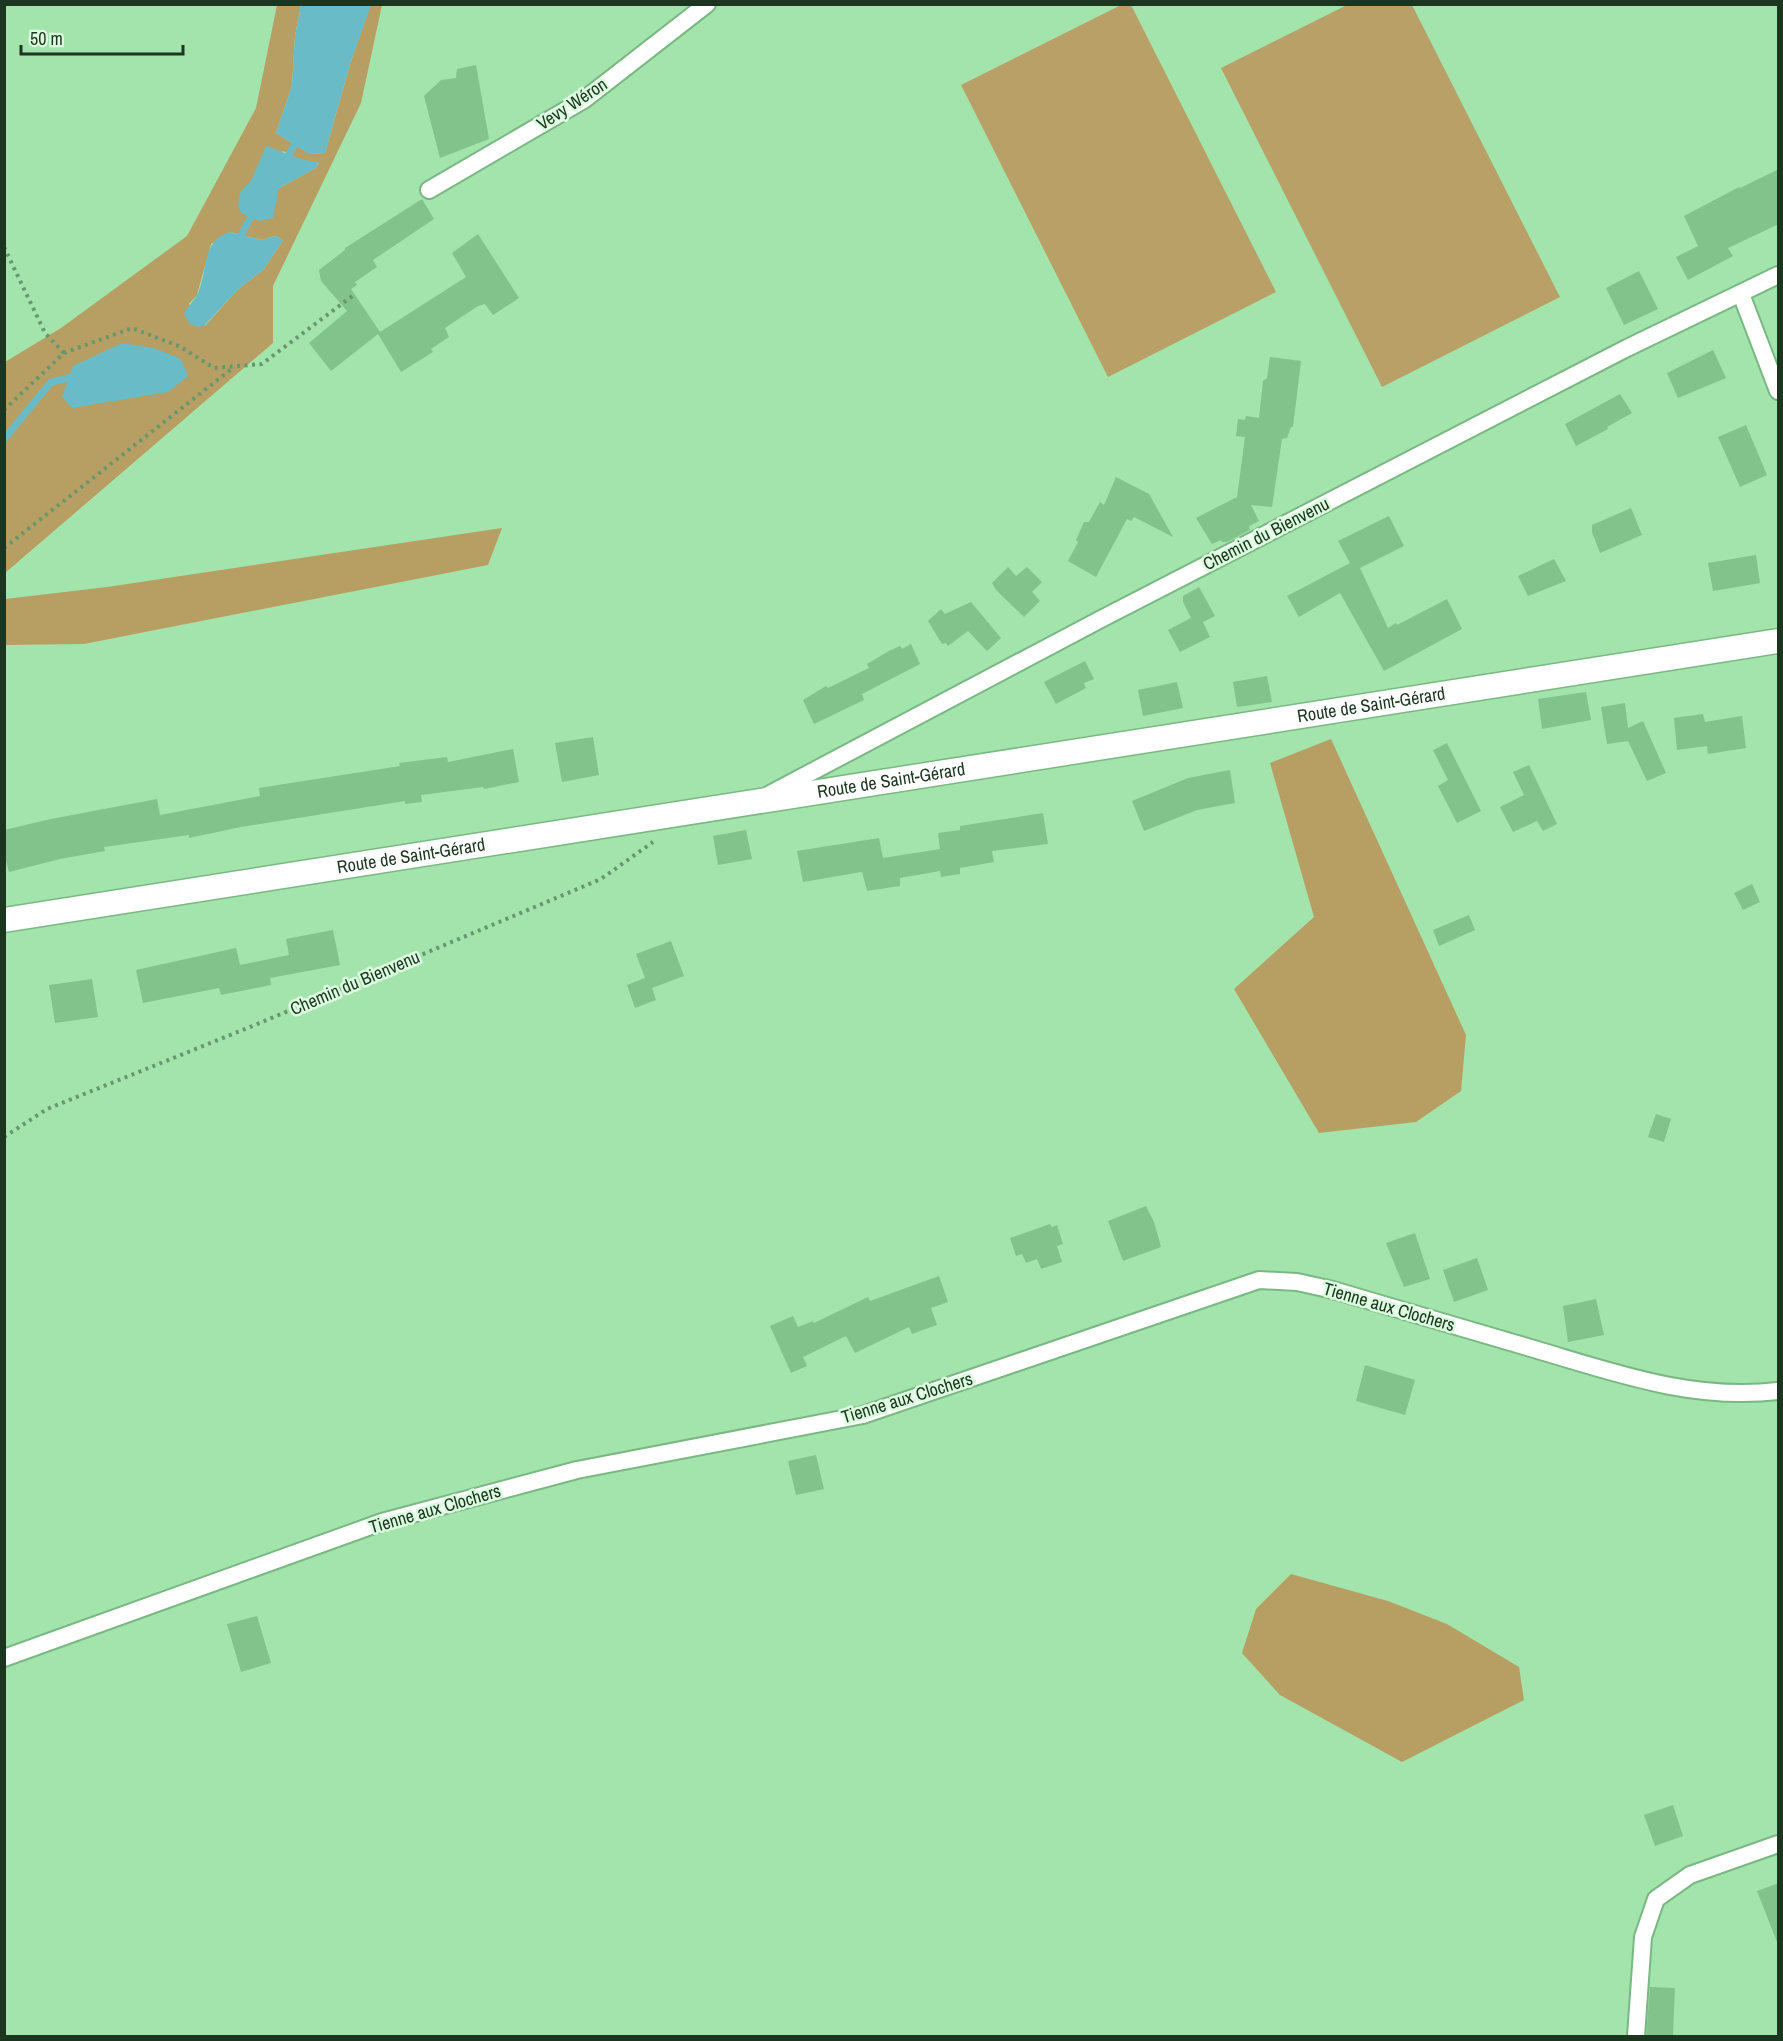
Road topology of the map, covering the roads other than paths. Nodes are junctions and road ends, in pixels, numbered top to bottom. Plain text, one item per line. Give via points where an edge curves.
1 (707, 4) edge
2 (429, 190) dead end
3 (1779, 276) edge
4 (1741, 294) junction
5 (1779, 391) edge
6 (1779, 641) edge
7 (757, 801) junction
8 (4, 920) edge
9 (1779, 1391) edge
10 (4, 1658) edge
11 (1779, 1844) edge
12 (1636, 2037) edge

1 - 2 street, Vevy Wéron via 585,99
3 - 4 street, Chemin du Bienvenu
4 - 5 street
4 - 7 street, Chemin du Bienvenu via 1134,602
6 - 7 main road, Route de Saint-Gérard
7 - 8 main road, Route de Saint-Gérard
9 - 10 street, Tienne aux Clochers via 1709,1393 1642,1381 1333,1290 1297,1282 1259,1280 863,1415 577,1470 382,1522
11 - 12 street via 1690,1875 1656,1899 1643,1936

